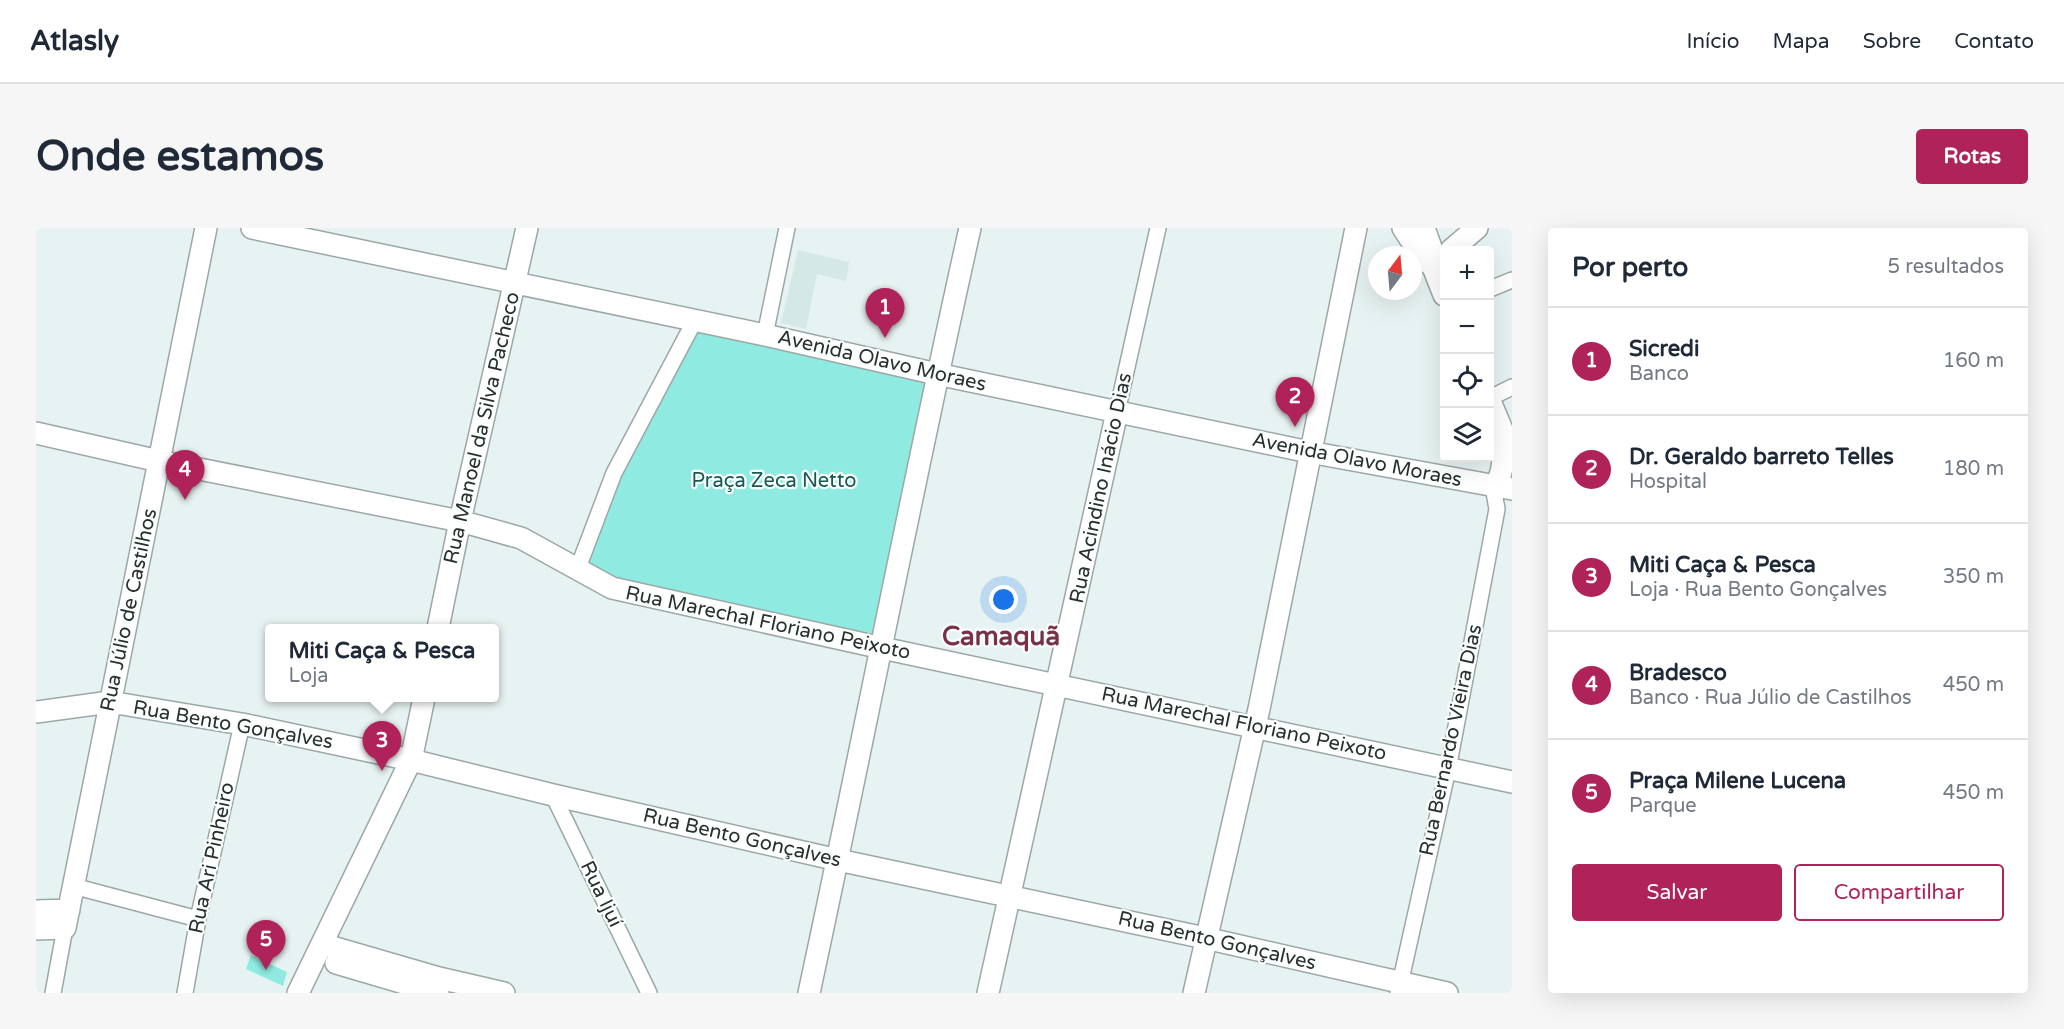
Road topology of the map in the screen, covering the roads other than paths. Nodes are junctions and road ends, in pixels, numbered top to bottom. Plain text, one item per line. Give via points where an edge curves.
1 (206, 228) edge
2 (252, 228) edge
3 (527, 228) edge
4 (787, 228) edge
5 (970, 228) edge
6 (1158, 228) edge
7 (1356, 228) edge
8 (1403, 228) edge
9 (1424, 228) edge
10 (1477, 228) edge
11 (1457, 246) edge
12 (1439, 262) edge
13 (1512, 279) edge
14 (516, 282) junction
15 (1494, 287) edge
16 (695, 320) junction
17 (765, 335) junction
18 (937, 374) junction
19 (1512, 387) edge
20 (1494, 398) edge
21 (1493, 408) edge
22 (1117, 412) junction
23 (36, 433) edge
24 (1309, 452) junction
25 (1507, 453) edge
26 (159, 461) junction
27 (1512, 475) edge
28 (1502, 488) edge
29 (460, 521) junction
30 (578, 568) junction
31 (439, 624) edge
32 (882, 648) junction
33 (1057, 684) junction
34 (110, 702) junction
35 (423, 702) edge
36 (36, 712) edge
37 (242, 724) junction
38 (1255, 726) junction
39 (411, 760) junction
40 (1448, 769) junction
41 (1512, 782) edge
42 (553, 795) junction
43 (838, 860) junction
44 (73, 886) junction
45 (1009, 896) junction
46 (36, 911) edge
47 (67, 919) junction
48 (198, 919) junction
49 (36, 929) edge
50 (1205, 938) junction
51 (319, 951) junction
52 (1399, 988) edge
53 (437, 989) edge
54 (53, 993) edge
55 (185, 993) edge
56 (298, 993) edge
57 (504, 993) edge
58 (649, 993) edge
59 (809, 993) edge
60 (988, 993) edge
61 (1194, 993) edge
62 (1447, 993) edge

1 - 26 street, Rua Júlio de Castilhos
2 - 14 street, Avenida Olavo Moraes
3 - 14 street, Rua Manoel da Silva Pacheco
4 - 17 street
5 - 18 street
6 - 22 street, Rua Acindino Inácio Dias
7 - 24 street
8 - 12 street via 1422,257
9 - 12 street
10 - 11 street
13 - 15 street
14 - 16 street, Avenida Olavo Moraes
14 - 29 street, Rua Manoel da Silva Pacheco
16 - 17 street, Avenida Olavo Moraes
16 - 30 street via 614,473
17 - 18 street, Avenida Olavo Moraes
18 - 22 street, Avenida Olavo Moraes
18 - 32 street
19 - 20 street
21 - 25 street
22 - 24 street, Avenida Olavo Moraes
22 - 33 street, Rua Acindino Inácio Dias
23 - 26 street, Rua Marechal Floriano Peixoto
24 - 28 street, Avenida Olavo Moraes
24 - 38 street
25 - 27 street
25 - 28 street via 1499,480
26 - 29 street, Rua Marechal Floriano Peixoto
26 - 34 street, Rua Júlio de Castilhos
28 - 40 street, Rua Bernardo Vieira Dias
29 - 30 street, Rua Marechal Floriano Peixoto via 521,538
29 - 31 street, Rua Manoel da Silva Pacheco
30 - 32 street, Rua Marechal Floriano Peixoto via 612,588
32 - 33 street, Rua Marechal Floriano Peixoto
32 - 43 street
33 - 38 street, Rua Marechal Floriano Peixoto
33 - 45 street, Rua Acindino Inácio Dias
34 - 36 street, Rua Bento Gonçalves
34 - 37 street, Rua Bento Gonçalves
34 - 44 street, Rua Júlio de Castilhos
35 - 39 street
37 - 39 street, Rua Bento Gonçalves
37 - 48 street, Rua Ari Pinheiro
38 - 40 street, Rua Marechal Floriano Peixoto
38 - 50 street
39 - 42 street, Rua Bento Gonçalves
39 - 51 street
40 - 41 street, Rua Marechal Floriano Peixoto
40 - 52 street, Rua Bernardo Vieira Dias
42 - 43 street, Rua Bento Gonçalves
42 - 58 street, Rua Ijuí
43 - 45 street, Rua Bento Gonçalves
43 - 59 street
44 - 47 street, Rua Júlio de Castilhos
44 - 48 street
45 - 50 street, Rua Bento Gonçalves
45 - 60 street, Rua Acindino Inácio Dias
46 - 47 street
47 - 49 street
47 - 54 street, Rua Júlio de Castilhos
48 - 55 street, Rua Ari Pinheiro
50 - 52 street, Rua Bento Gonçalves
50 - 61 street
51 - 53 street
51 - 56 street
52 - 62 street, Rua Bento Gonçalves
53 - 57 street

